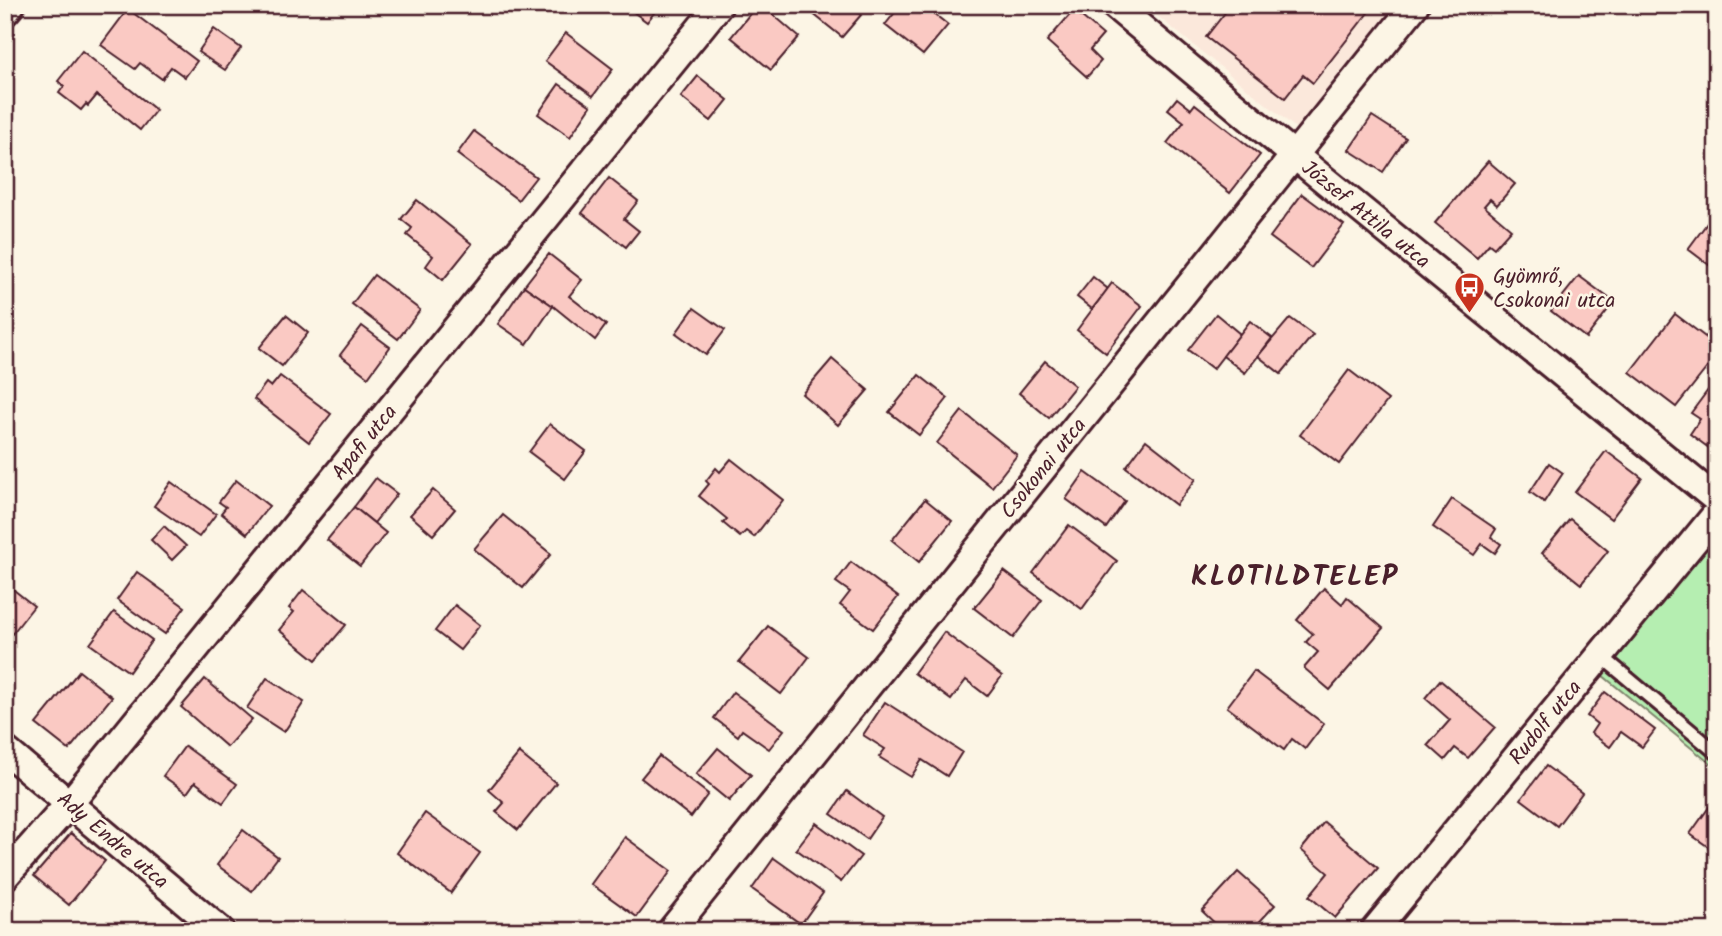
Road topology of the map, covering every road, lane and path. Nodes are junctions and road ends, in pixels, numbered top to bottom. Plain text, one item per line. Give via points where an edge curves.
1 (11, 5) edge
2 (719, 5) edge
3 (1114, 5) edge
4 (1415, 5) edge
5 (5, 12) edge
6 (1294, 155) junction
7 (1717, 500) edge
8 (1717, 513) edge
9 (1600, 655) junction
10 (5, 750) edge
11 (1717, 753) edge
12 (70, 803) junction
13 (5, 876) edge
14 (221, 931) edge
15 (671, 931) edge
16 (1374, 931) edge

1 - 5 street
2 - 12 street, Apafi utca
3 - 6 street, József Attila utca
4 - 6 street, Csokonai utca
6 - 7 street, József Attila utca
6 - 15 street, Csokonai utca
8 - 9 street, Rudolf utca
9 - 11 lane
9 - 16 street, Rudolf utca
10 - 12 street, Ady Endre utca
12 - 13 street, Apafi utca
12 - 14 street, Ady Endre utca

